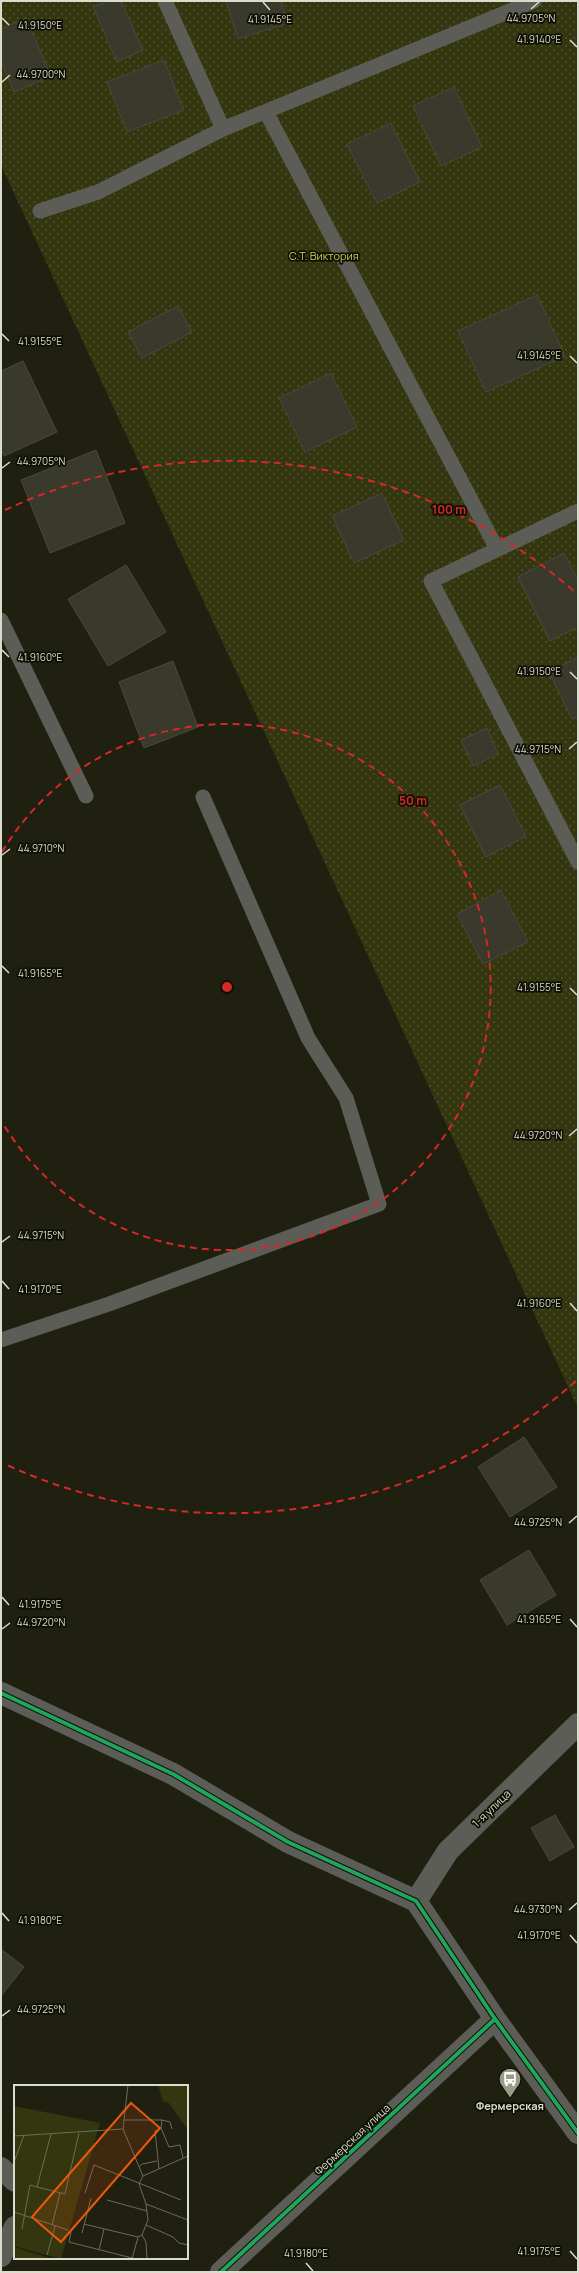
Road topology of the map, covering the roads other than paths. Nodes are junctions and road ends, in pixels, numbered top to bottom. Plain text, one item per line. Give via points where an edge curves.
1 (165, 1) edge
2 (534, 1) edge
3 (266, 112) junction
4 (223, 129) junction
5 (40, 211) dead end
6 (578, 511) edge
7 (497, 549) junction
8 (1, 620) edge
9 (86, 796) dead end
10 (203, 797) dead end
11 (578, 862) edge
12 (1, 1340) edge
13 (1, 1693) edge
14 (578, 1724) edge
15 (416, 1901) junction
16 (495, 2019) junction
17 (578, 2133) edge
18 (1, 2168) edge
19 (14, 2180) edge
20 (14, 2229) edge
21 (1, 2256) edge
22 (221, 2272) edge

1 - 4 lane
2 - 3 lane
3 - 4 lane
3 - 7 lane
4 - 5 lane via 98,192
6 - 7 lane
7 - 11 lane via 431,581
8 - 9 lane
10 - 12 lane via 308,1038 346,1098 379,1204 109,1304
13 - 15 street via 173,1774 288,1842
14 - 15 street, 1-я улица via 448,1851
15 - 16 street
16 - 17 street
16 - 22 street, Фермерская улица
18 - 19 street
20 - 21 street

